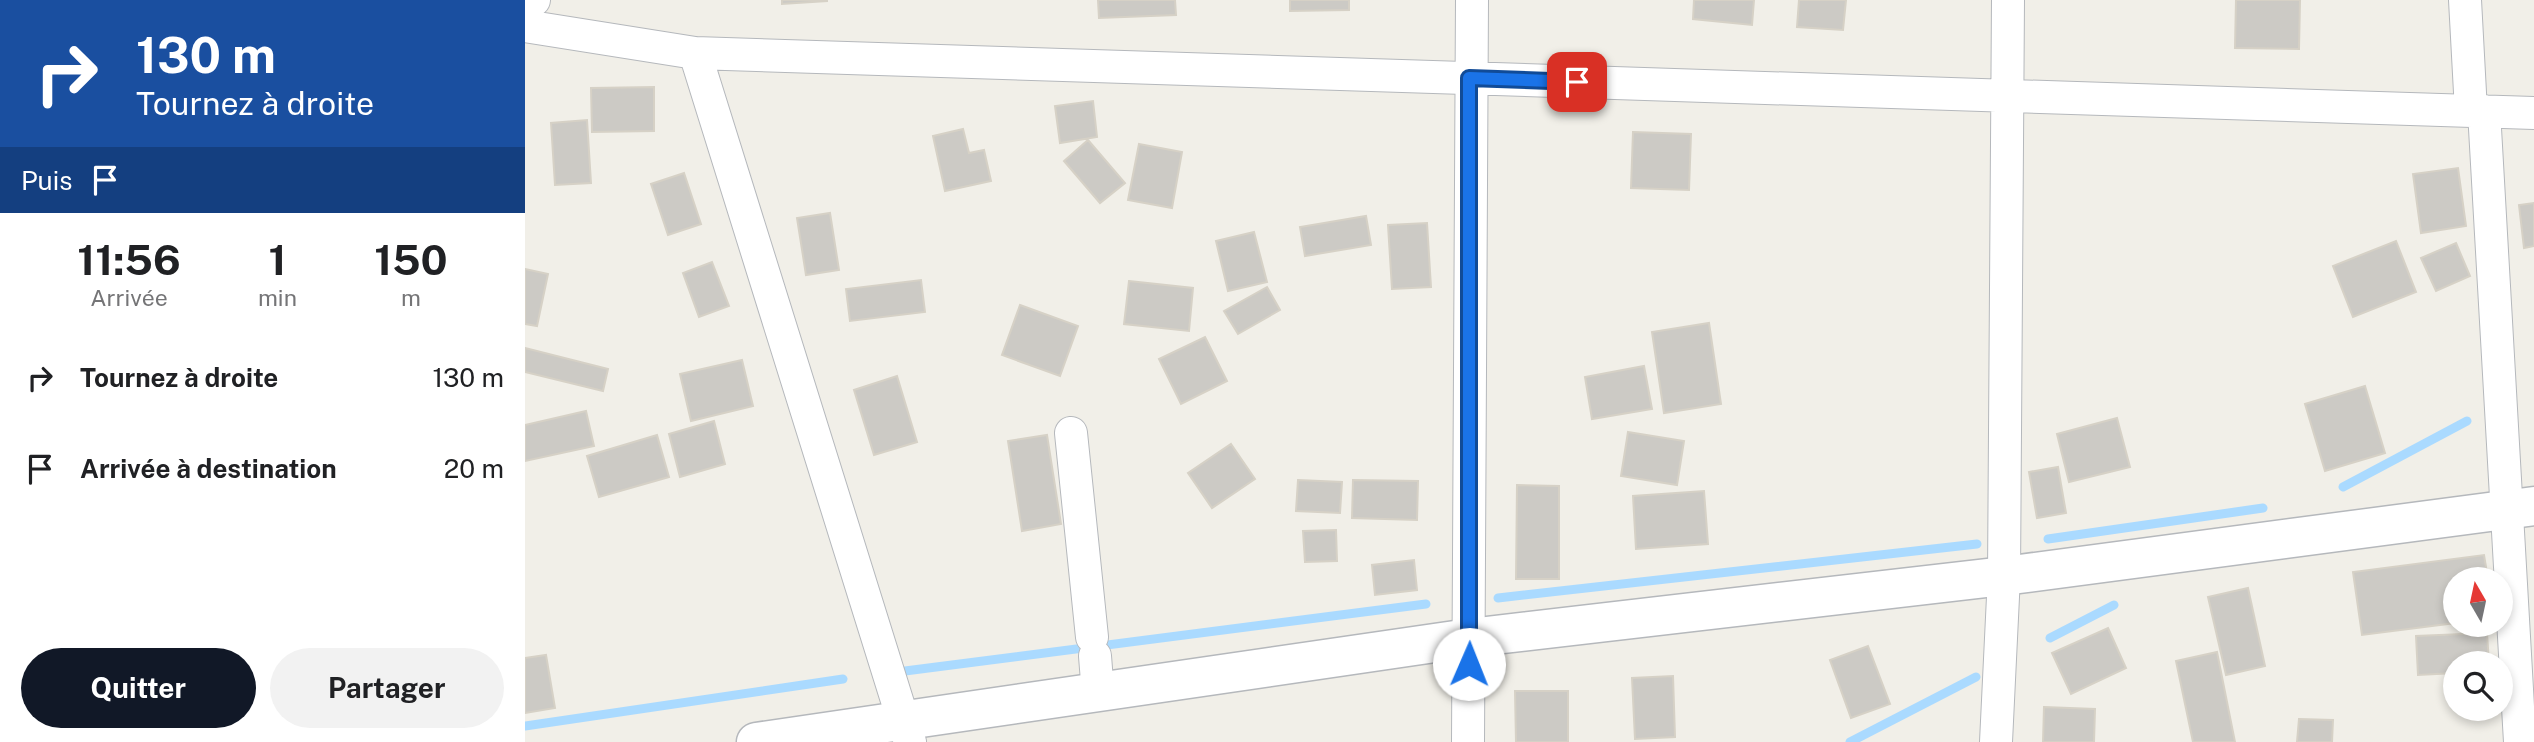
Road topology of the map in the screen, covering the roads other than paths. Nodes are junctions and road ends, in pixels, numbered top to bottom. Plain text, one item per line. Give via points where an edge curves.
1 (534, 0) edge
2 (1472, 0) edge
3 (2008, 0) edge
4 (2465, 0) edge
5 (525, 8) edge
6 (525, 26) edge
7 (695, 53) junction
8 (1469, 78) junction
9 (2007, 96) junction
10 (2477, 111) junction
11 (2534, 113) edge
12 (1071, 433) dead end
13 (2520, 508) edge
14 (2004, 576) junction
15 (1469, 638) junction
16 (1098, 694) junction
17 (907, 732) edge
18 (756, 742) edge
19 (1468, 742) edge
20 (1997, 742) edge
21 (2520, 742) edge

1 - 5 street
2 - 8 street
3 - 9 street
4 - 10 street
6 - 7 street
7 - 8 street
7 - 17 street
8 - 9 street
8 - 15 street
9 - 10 street
9 - 14 street
10 - 11 street
10 - 13 street
12 - 16 street
13 - 14 street
13 - 21 street
14 - 15 street
14 - 20 street
15 - 16 street
15 - 19 street
16 - 17 street
17 - 18 street

